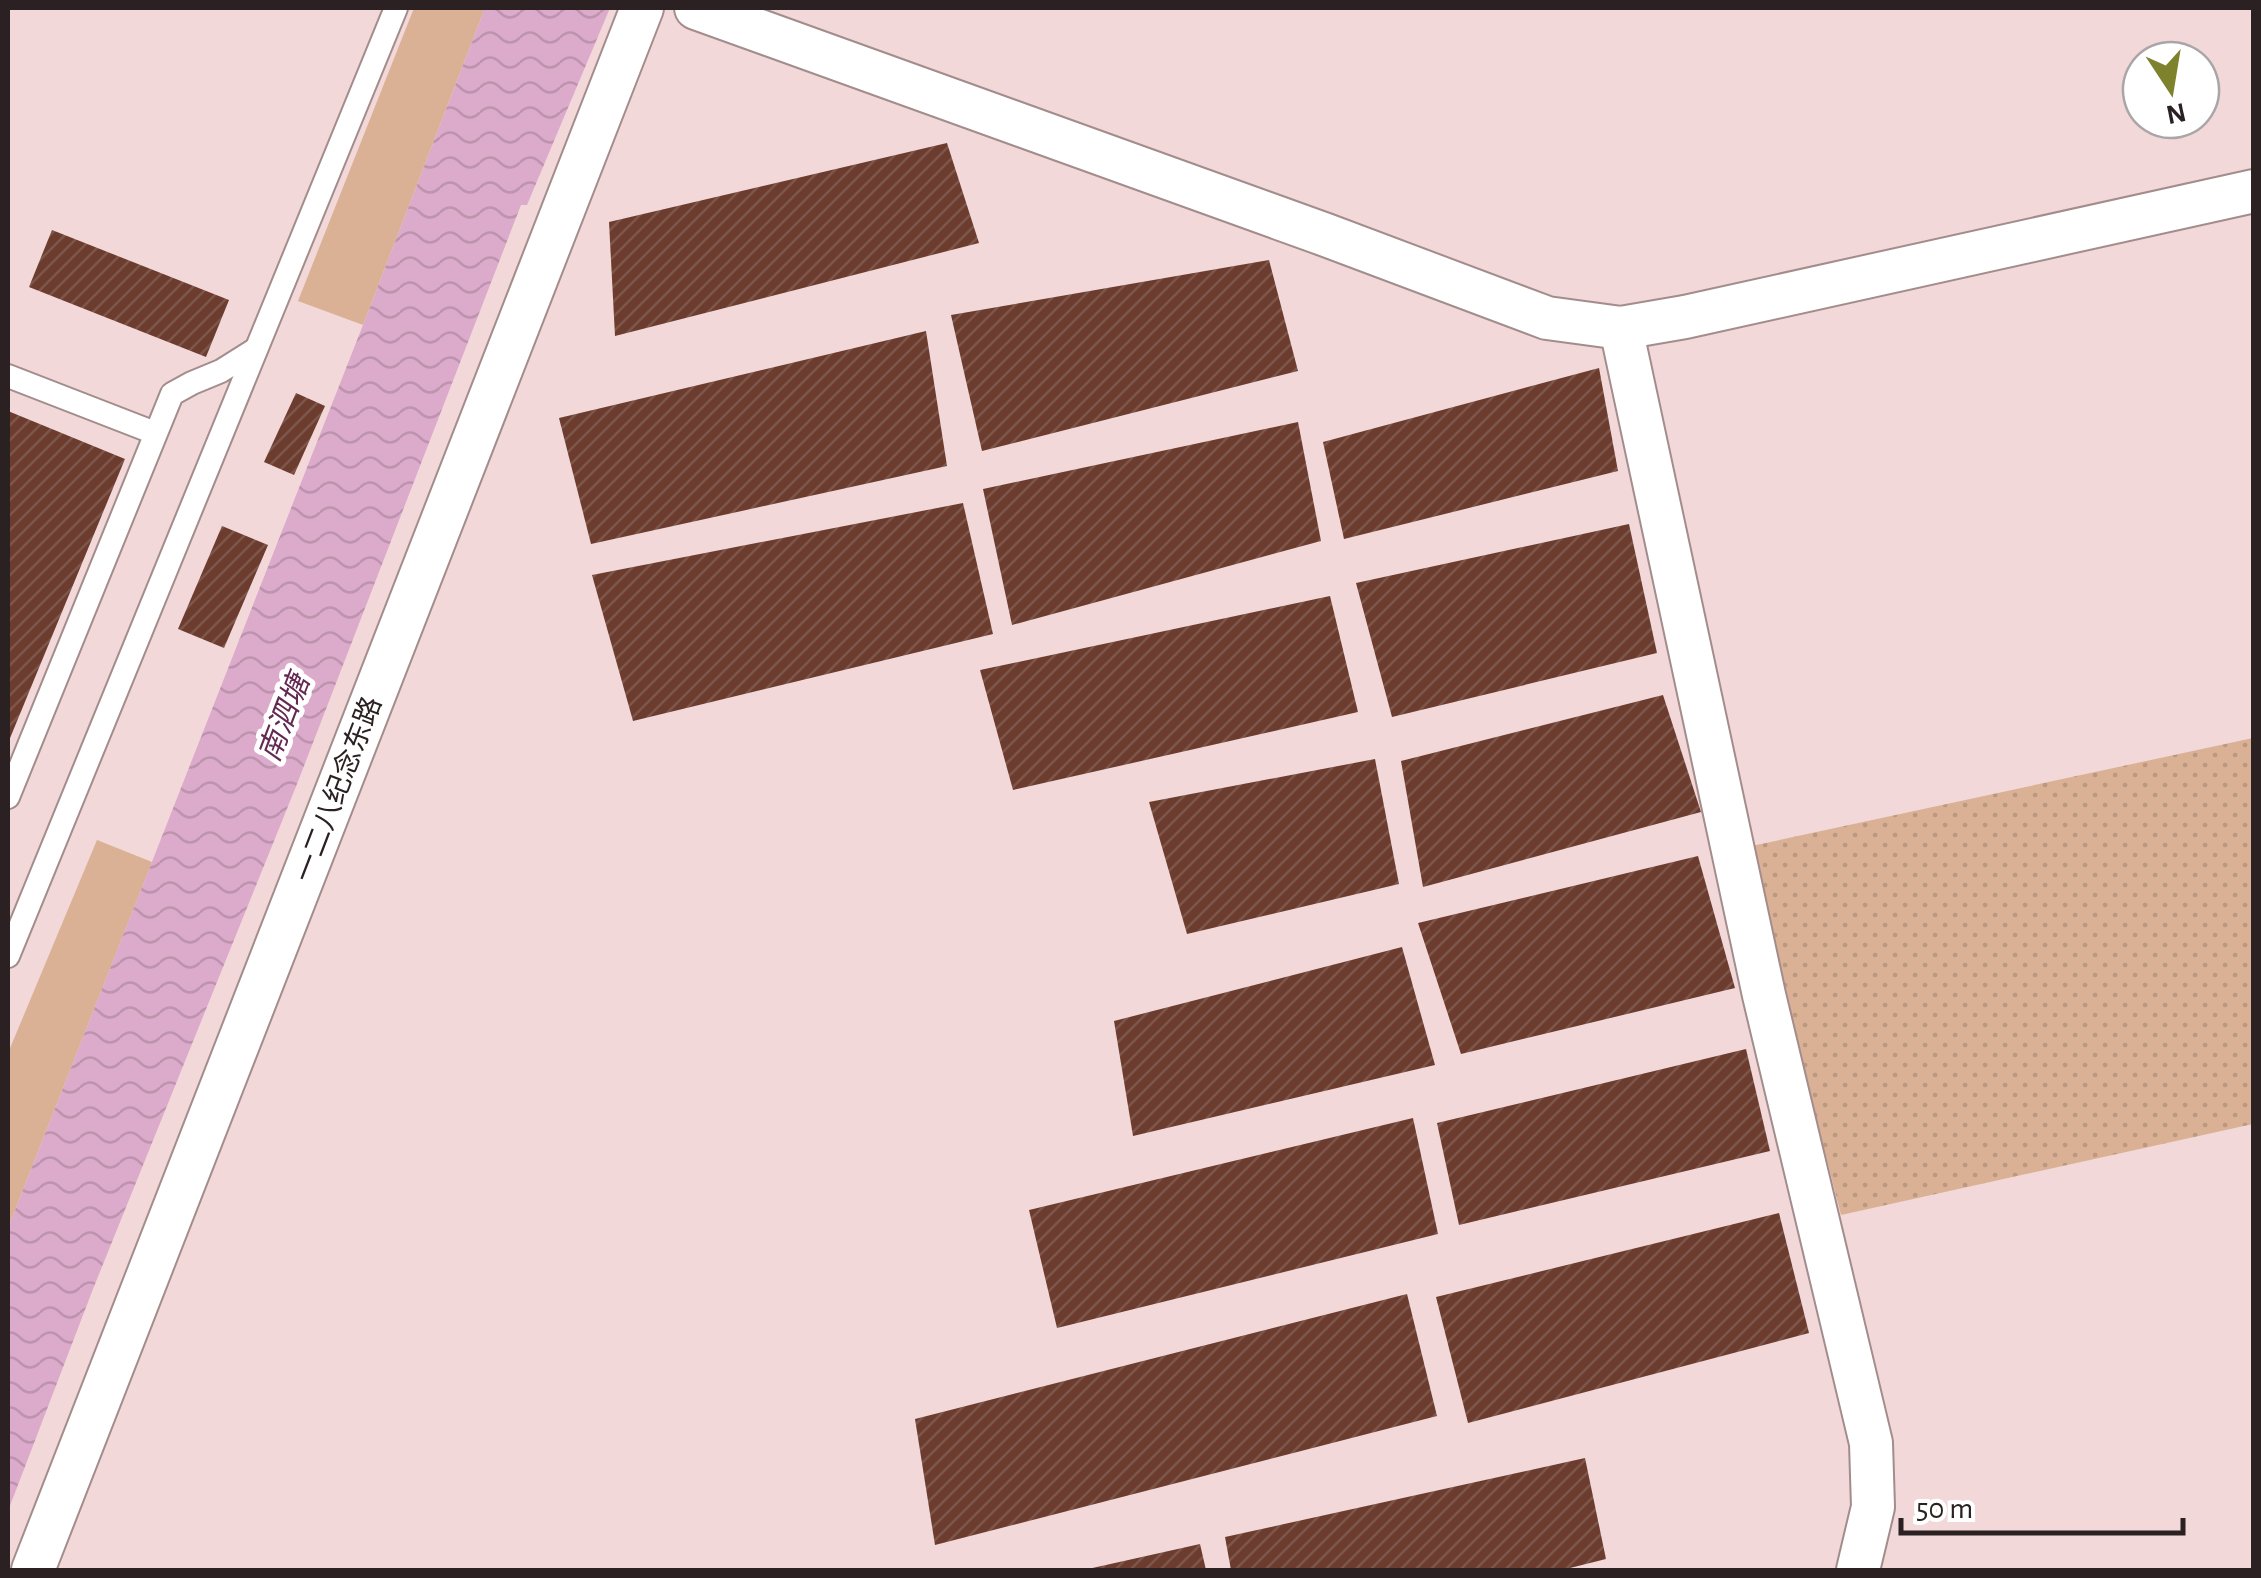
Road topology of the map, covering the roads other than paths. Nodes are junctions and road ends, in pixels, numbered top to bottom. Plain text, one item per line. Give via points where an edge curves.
1 (396, 8) edge
2 (642, 8) edge
3 (696, 8) edge
4 (2254, 192) edge
5 (1621, 328) junction
6 (256, 350) junction
7 (8, 376) edge
8 (155, 434) junction
9 (8, 796) edge
10 (8, 956) edge
11 (34, 1570) edge
12 (1858, 1570) edge

1 - 6 lane
2 - 11 street, 一二八纪念东路
3 - 5 street via 1546,318
4 - 5 street
5 - 12 street via 1764,995 1871,1443 1873,1507
6 - 8 lane via 172,394
6 - 10 lane
7 - 8 lane
8 - 9 lane

